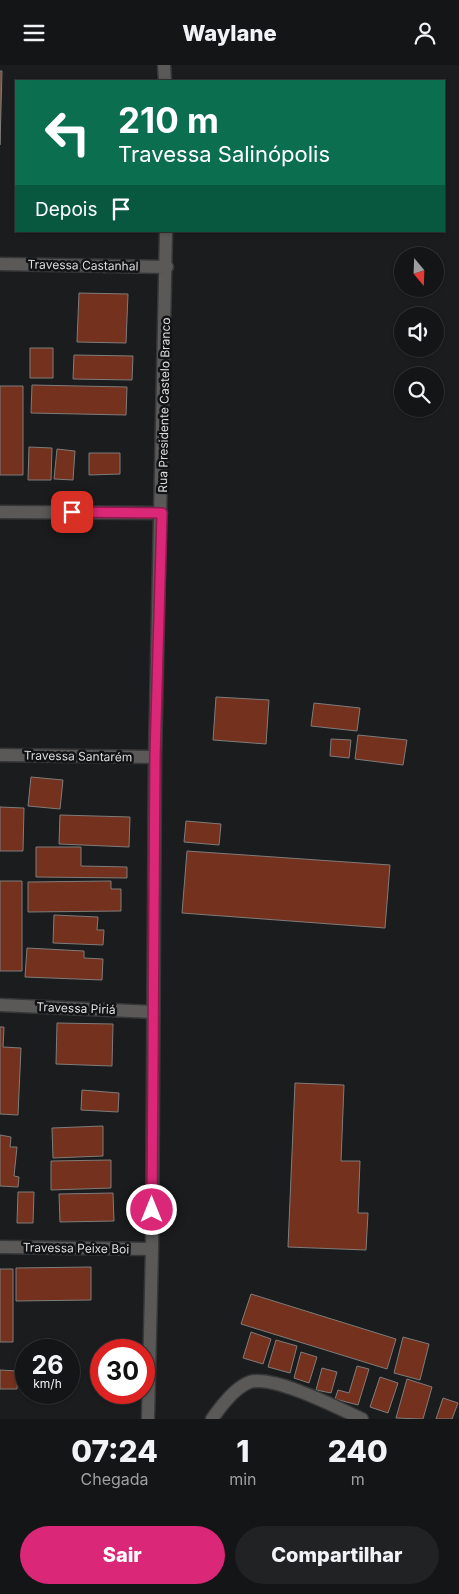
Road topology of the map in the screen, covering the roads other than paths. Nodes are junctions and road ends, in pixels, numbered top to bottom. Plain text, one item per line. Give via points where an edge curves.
1 (164, 65) edge
2 (165, 80) edge
3 (166, 232) edge
4 (0, 264) edge
5 (167, 267) junction
6 (0, 512) edge
7 (162, 513) junction
8 (0, 755) edge
9 (155, 757) junction
10 (0, 1005) edge
11 (153, 1011) junction
12 (0, 1247) edge
13 (152, 1249) junction
14 (148, 1419) edge
15 (212, 1419) edge
16 (362, 1419) edge

1 - 2 street
3 - 5 street, Rua Presidente Castelo Branco
4 - 5 street, Travessa Castanhal
5 - 7 street, Rua Presidente Castelo Branco
6 - 7 street
7 - 9 street, Rua Presidente Castelo Branco
8 - 9 street, Travessa Santarém
9 - 11 street, Rua Presidente Castelo Branco
10 - 11 street, Travessa Piriá
11 - 13 street, Rua Presidente Castelo Branco
12 - 13 street, Travessa Peixe Boi
13 - 14 street, Rua Presidente Castelo Branco
15 - 16 street via 241,1386 262,1380 278,1383

